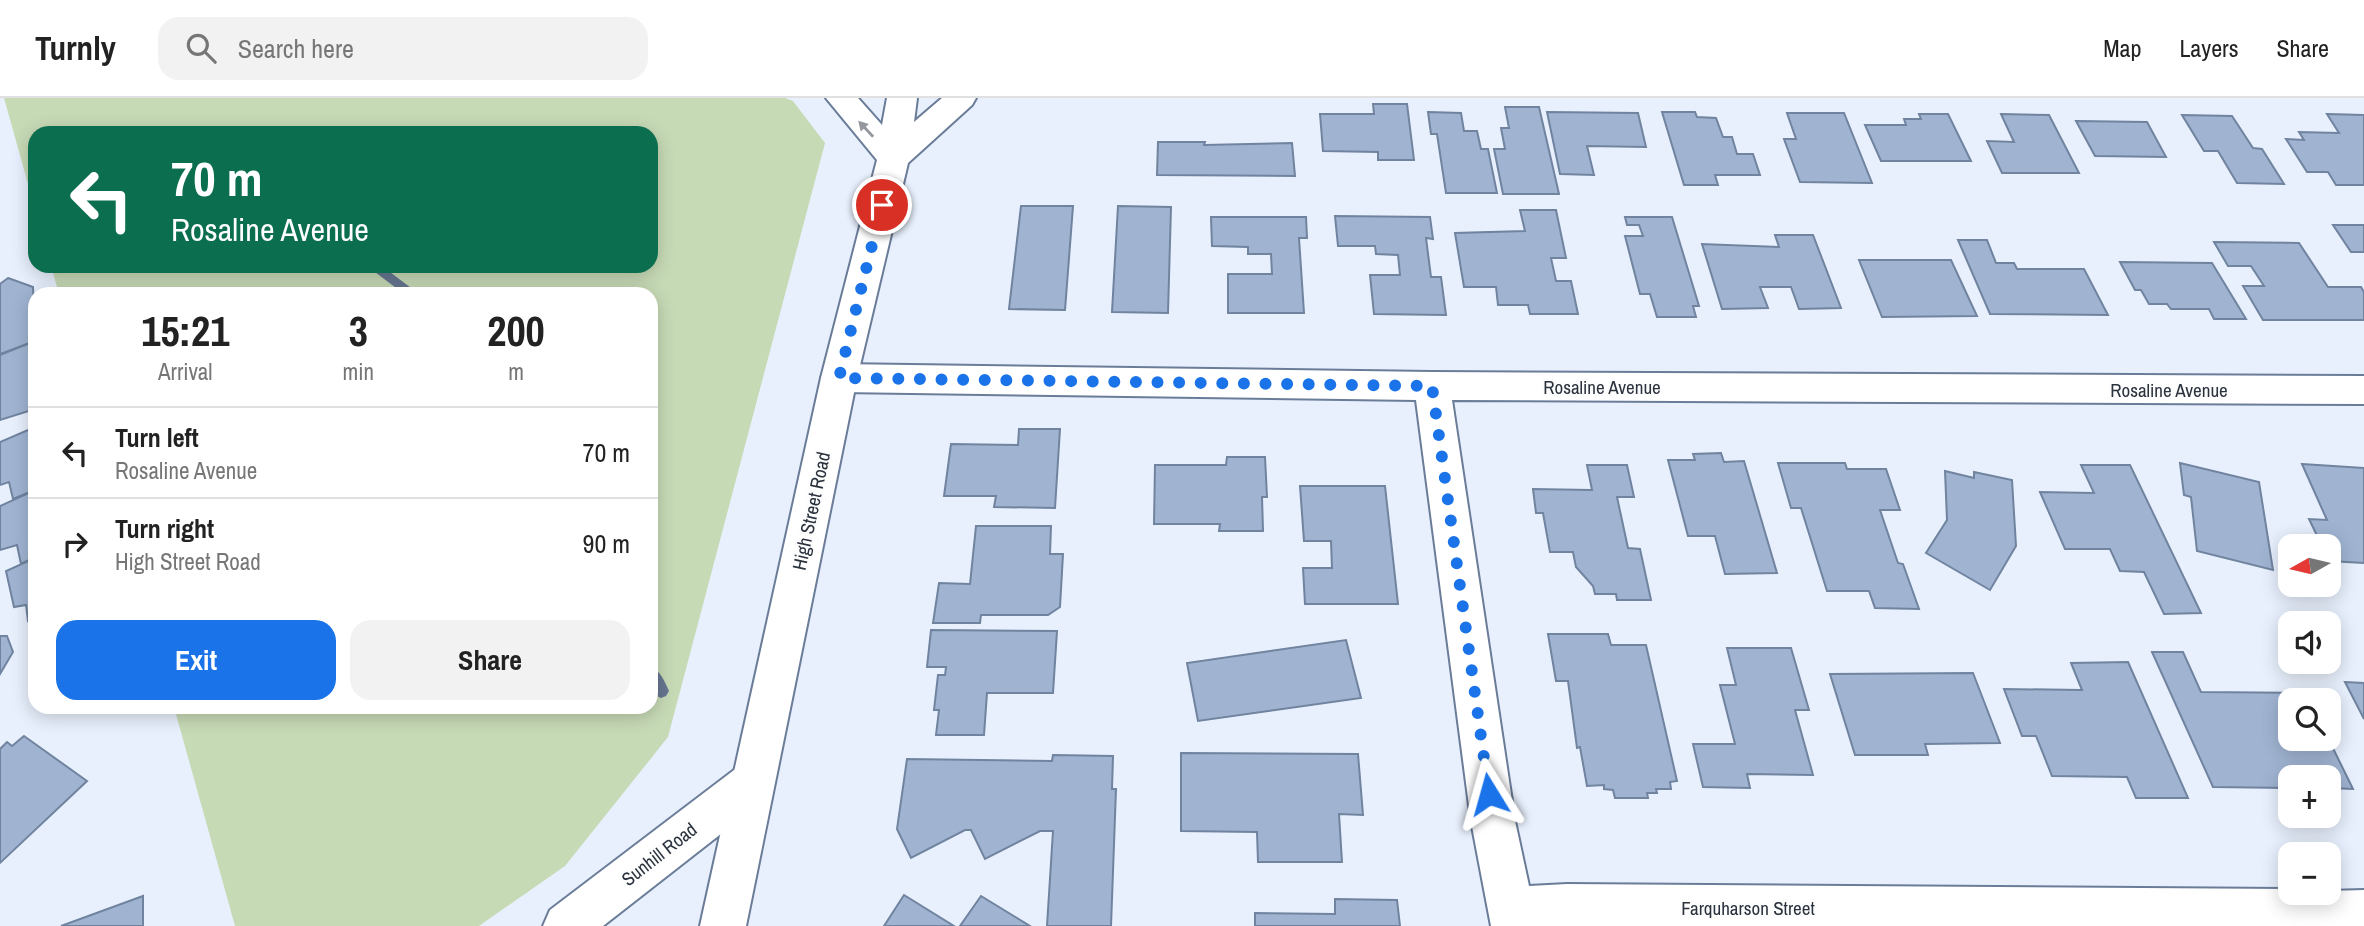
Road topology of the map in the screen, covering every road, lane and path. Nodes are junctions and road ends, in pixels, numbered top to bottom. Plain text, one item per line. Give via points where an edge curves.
1 (841, 98) edge
2 (902, 98) edge
3 (961, 98) edge
4 (893, 158) junction
5 (839, 378) junction
6 (1432, 386) junction
7 (2364, 390) edge
8 (753, 782) junction
9 (2364, 913) edge
10 (1512, 918) edge
11 (566, 926) edge
12 (723, 926) edge

4 -> 1 street
2 - 4 street, High Street Road
3 - 4 street
4 - 5 street, High Street Road
5 - 6 street, Rosaline Avenue
5 - 8 street, High Street Road
6 - 7 street, Rosaline Avenue
6 - 10 street via 1493,821
8 - 11 street, Sunhill Road
8 - 12 street, High Street Road
9 - 10 street, Farquharson Street via 1581,907

